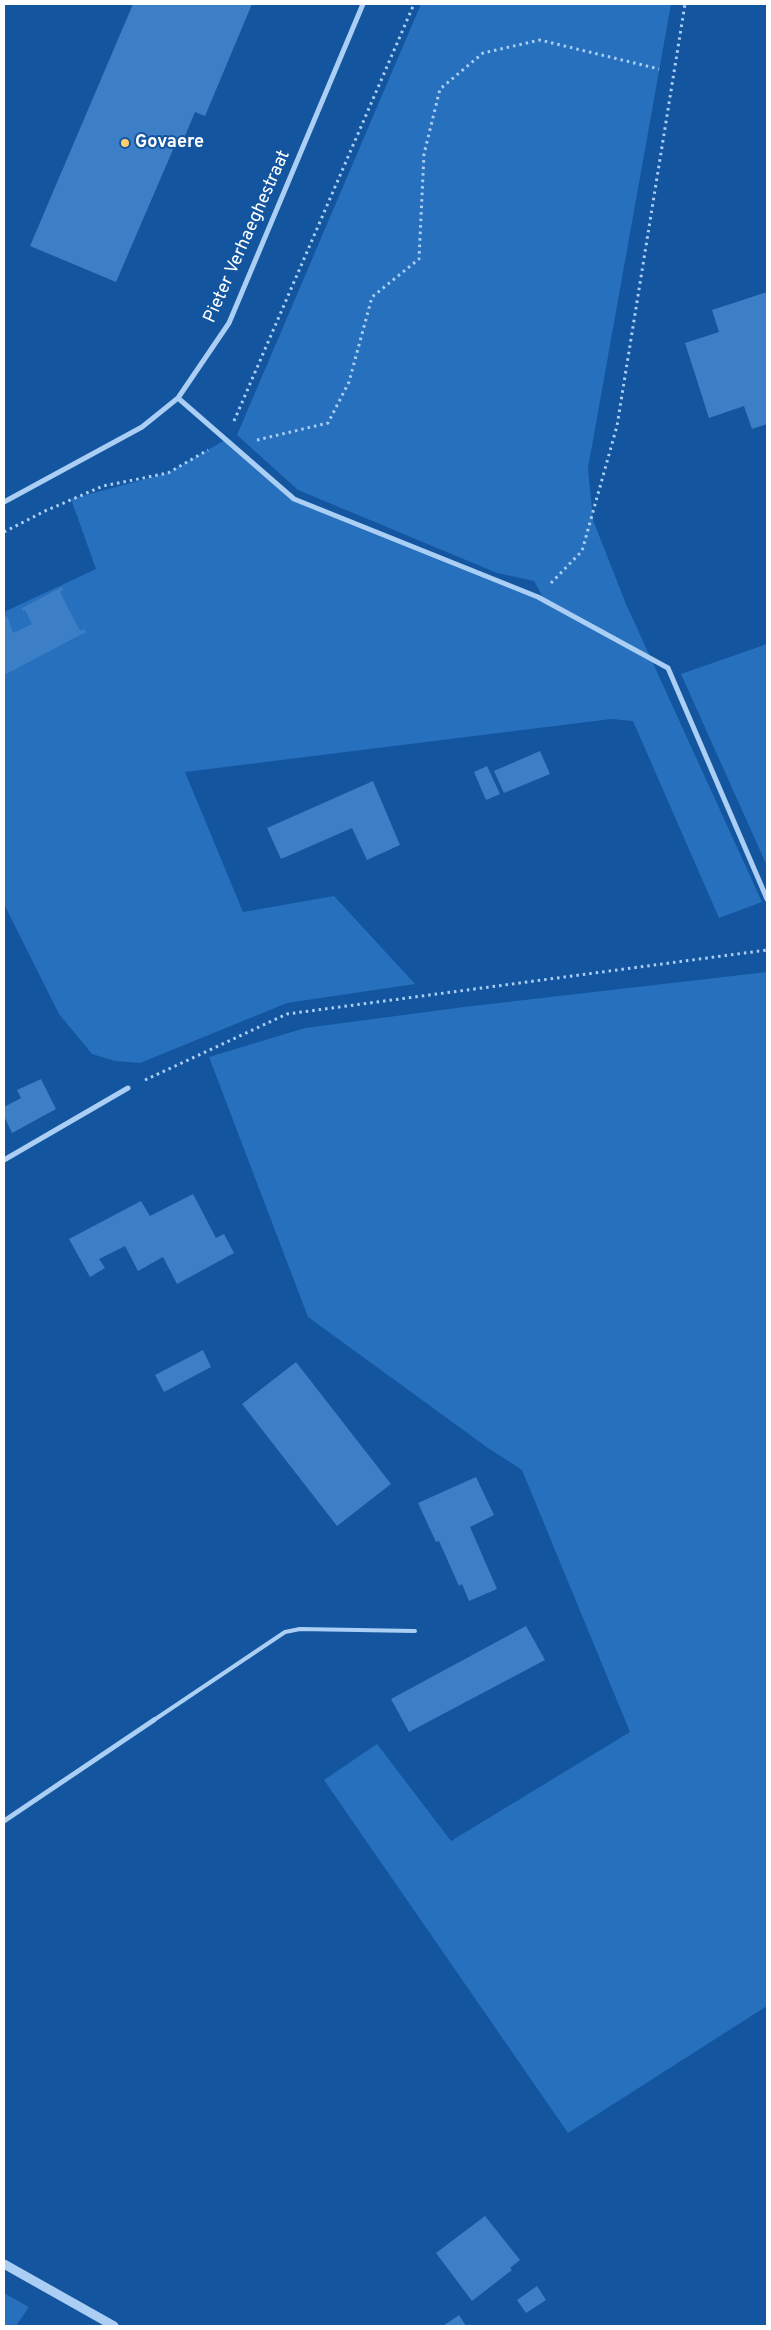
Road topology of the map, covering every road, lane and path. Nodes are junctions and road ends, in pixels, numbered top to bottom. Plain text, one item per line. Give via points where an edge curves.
1 (363, 4) edge
2 (685, 4) edge
3 (659, 69) dead end
4 (178, 398) junction
5 (238, 452) junction
6 (4, 502) edge
7 (538, 597) junction
8 (767, 899) edge
9 (767, 950) edge
10 (128, 1088) joint
11 (4, 1160) edge
12 (415, 1630) dead end
13 (154, 1720) joint
14 (4, 1822) edge
15 (4, 2264) edge
16 (114, 2326) edge

1 - 4 street, Pieter Verhaeghestraat via 229,323
2 - 7 path via 616,426 582,551
3 - 5 path via 540,40 483,53 440,89 424,154 419,259 372,297 349,382 328,422 246,443
4 - 5 street
4 - 6 street, Pieter Verhaeghestraat via 142,426
5 - 7 street via 294,499
7 - 8 street via 668,668
9 - 10 path via 287,1014
10 - 11 street
12 - 13 lane via 300,1628 286,1632
13 - 14 street
15 - 16 street

